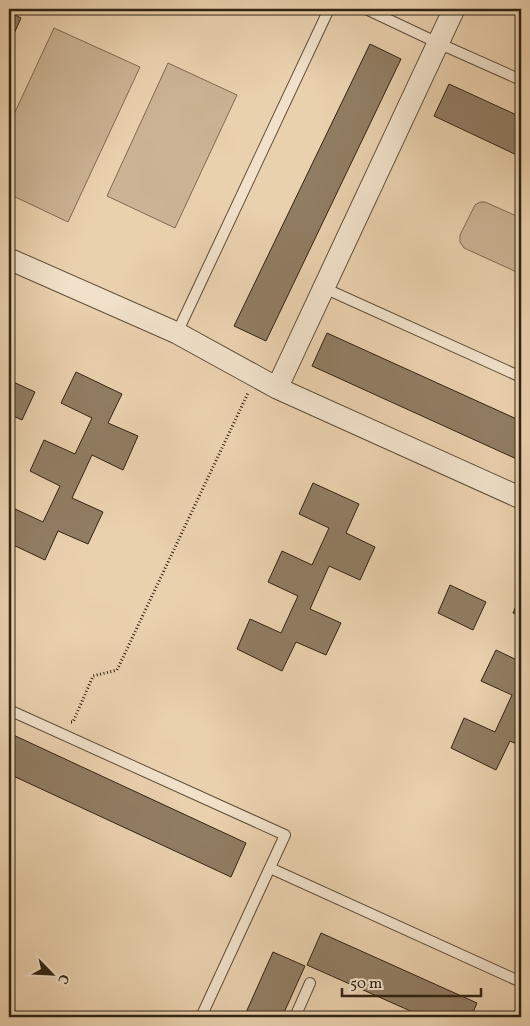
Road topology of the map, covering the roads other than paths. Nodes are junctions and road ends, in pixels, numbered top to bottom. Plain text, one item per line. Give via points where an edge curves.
1 (329, 9) edge
2 (366, 9) edge
3 (454, 9) edge
4 (438, 43) junction
5 (521, 80) edge
6 (9, 259) edge
7 (324, 288) junction
8 (176, 333) junction
9 (521, 377) edge
10 (277, 388) junction
11 (521, 498) edge
12 (9, 710) edge
13 (270, 868) junction
14 (521, 982) edge
15 (310, 984) dead end
16 (201, 1017) edge
17 (295, 1017) edge

1 - 8 lane
2 - 4 lane
3 - 4 street
4 - 5 lane
4 - 7 street
6 - 8 street
7 - 9 lane
7 - 10 street
8 - 10 street
10 - 11 street
12 - 13 lane via 285,835
13 - 14 lane
13 - 16 lane
15 - 17 lane

